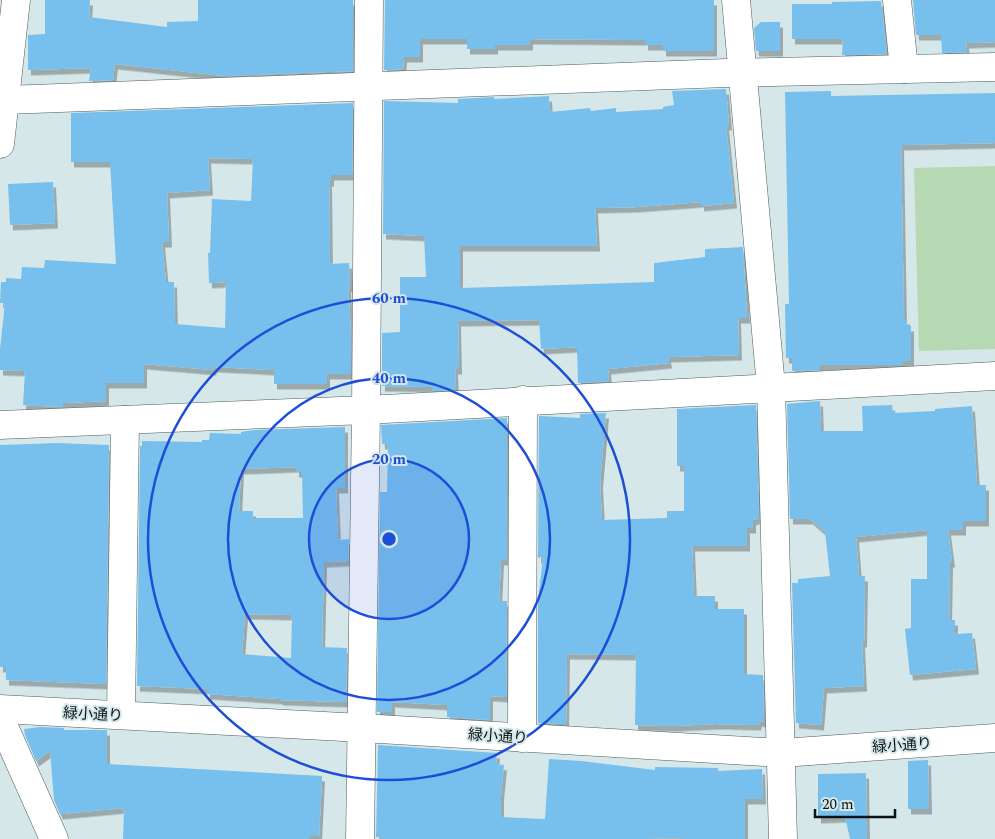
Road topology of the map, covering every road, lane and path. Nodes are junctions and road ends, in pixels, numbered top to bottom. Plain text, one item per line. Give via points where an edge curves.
1 (16, 0) edge
2 (369, 0) edge
3 (736, 0) edge
4 (898, 0) edge
5 (995, 67) edge
6 (904, 69) junction
7 (742, 73) junction
8 (368, 86) junction
9 (6, 100) junction
10 (0, 144) edge
11 (995, 376) edge
12 (771, 387) junction
13 (523, 400) junction
14 (366, 410) junction
15 (125, 420) junction
16 (0, 425) edge
17 (0, 709) edge
18 (121, 715) junction
19 (0, 718) edge
20 (362, 728) junction
21 (522, 738) junction
22 (995, 738) edge
23 (782, 753) junction
24 (54, 839) edge
25 (360, 839) edge
26 (783, 839) edge

1 - 9 street
2 - 8 street
3 - 7 street
4 - 6 street
5 - 6 street
6 - 7 street
7 - 8 street
7 - 12 street
8 - 9 street
8 - 14 street
9 - 10 street
11 - 12 street
12 - 13 street
12 - 23 street
13 - 14 street
13 - 21 street
14 - 15 street
14 - 20 street
15 - 16 street
15 - 18 street
17 - 18 street, 緑小通り
18 - 20 street, 緑小通り
19 - 24 street
20 - 21 street, 緑小通り
20 - 25 street
21 - 23 street, 緑小通り
22 - 23 street, 緑小通り
23 - 26 street

